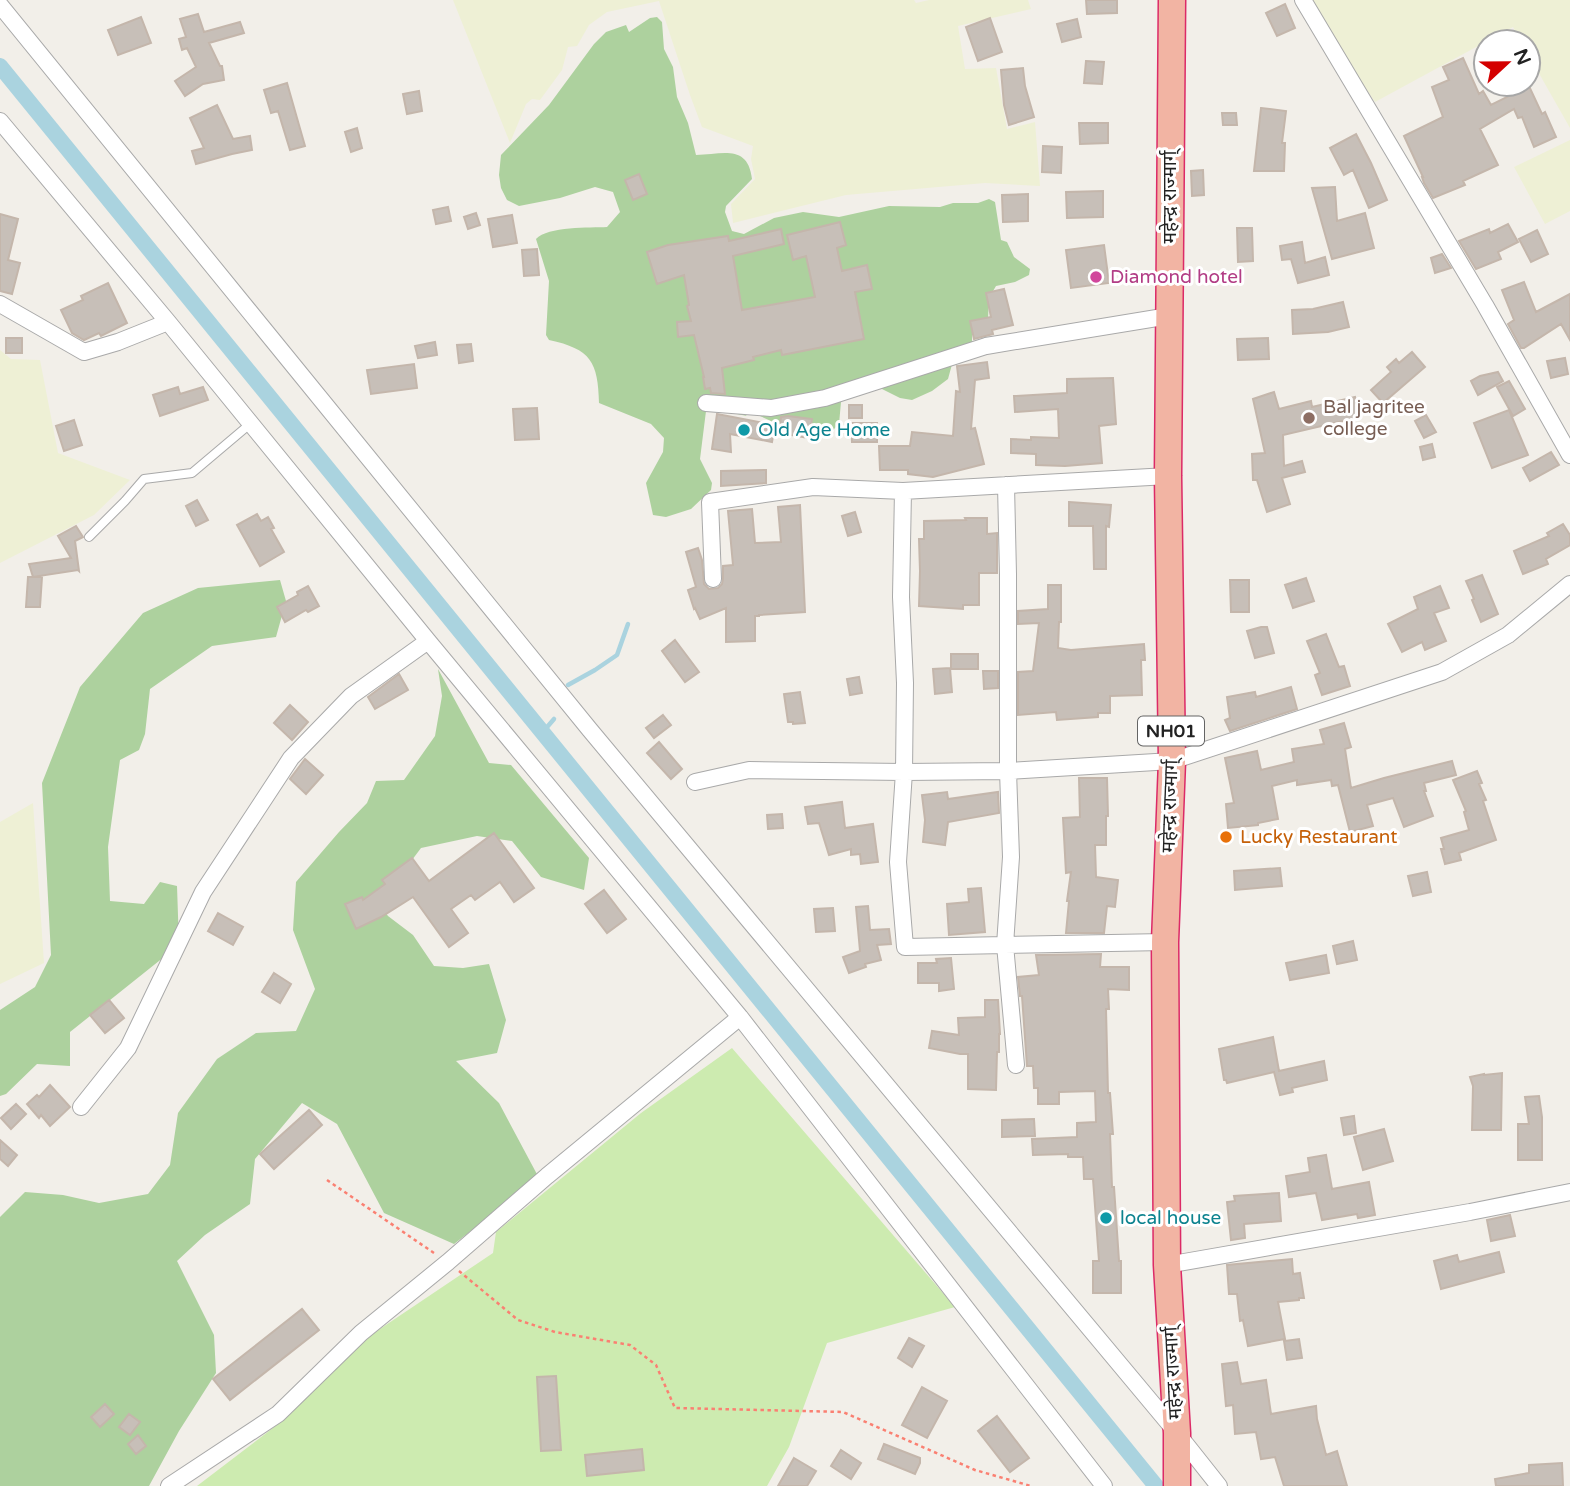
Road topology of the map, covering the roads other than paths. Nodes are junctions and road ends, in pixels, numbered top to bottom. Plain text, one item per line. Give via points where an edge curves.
1 (1172, 0) edge
2 (1303, 0) edge
3 (0, 5) edge
4 (0, 121) edge
5 (0, 304) edge
6 (1169, 316) junction
7 (168, 322) junction
8 (706, 403) dead end
9 (250, 424) junction
10 (1570, 455) edge
11 (1168, 477) junction
12 (1006, 485) junction
13 (903, 491) junction
14 (89, 537) dead end
15 (713, 579) dead end
16 (1570, 584) edge
17 (428, 641) junction
18 (1172, 761) junction
19 (1008, 771) junction
20 (904, 772) junction
21 (695, 782) dead end
22 (1165, 942) junction
23 (1005, 945) junction
24 (740, 1017) junction
25 (1016, 1065) dead end
26 (81, 1107) dead end
27 (1570, 1192) edge
28 (1167, 1265) junction
29 (1177, 1433) junction
30 (1177, 1474) edge
31 (169, 1486) edge
32 (1104, 1486) edge
33 (1219, 1486) edge

1 - 6 highway, महेन्द्र राज्मार्ग् / NH01
2 - 10 street
3 - 29 street via 590,730
4 - 7 street
5 - 7 street via 84,352
6 - 8 street via 986,346 825,398 771,408
6 - 11 highway, महेन्द्र राज्मार्ग् / NH01
7 - 9 street
9 - 14 lane via 192,473 144,479
9 - 17 street
11 - 12 street
11 - 18 highway, महेन्द्र राज्मार्ग् / NH01
12 - 13 street
12 - 19 street
13 - 15 street via 813,487 710,502
13 - 20 street
16 - 18 street via 1508,635 1442,672
17 - 24 street
17 - 26 street via 351,696 291,758 203,892 128,1048
18 - 19 street
18 - 22 highway, महेन्द्र राज्मार्ग् / NH01
19 - 20 street
19 - 23 street via 1011,858
20 - 21 street via 749,770
20 - 23 street via 898,862 905,947
22 - 23 street
22 - 28 highway, महेन्द्र राज्मार्ग् / NH01
23 - 25 street
24 - 31 street via 361,1332 278,1414
24 - 32 street
27 - 28 street
28 - 29 highway, महेन्द्र राज्मार्ग् / NH01
29 - 30 highway, महेन्द्र राज्मार्ग् / NH01
29 - 33 street

